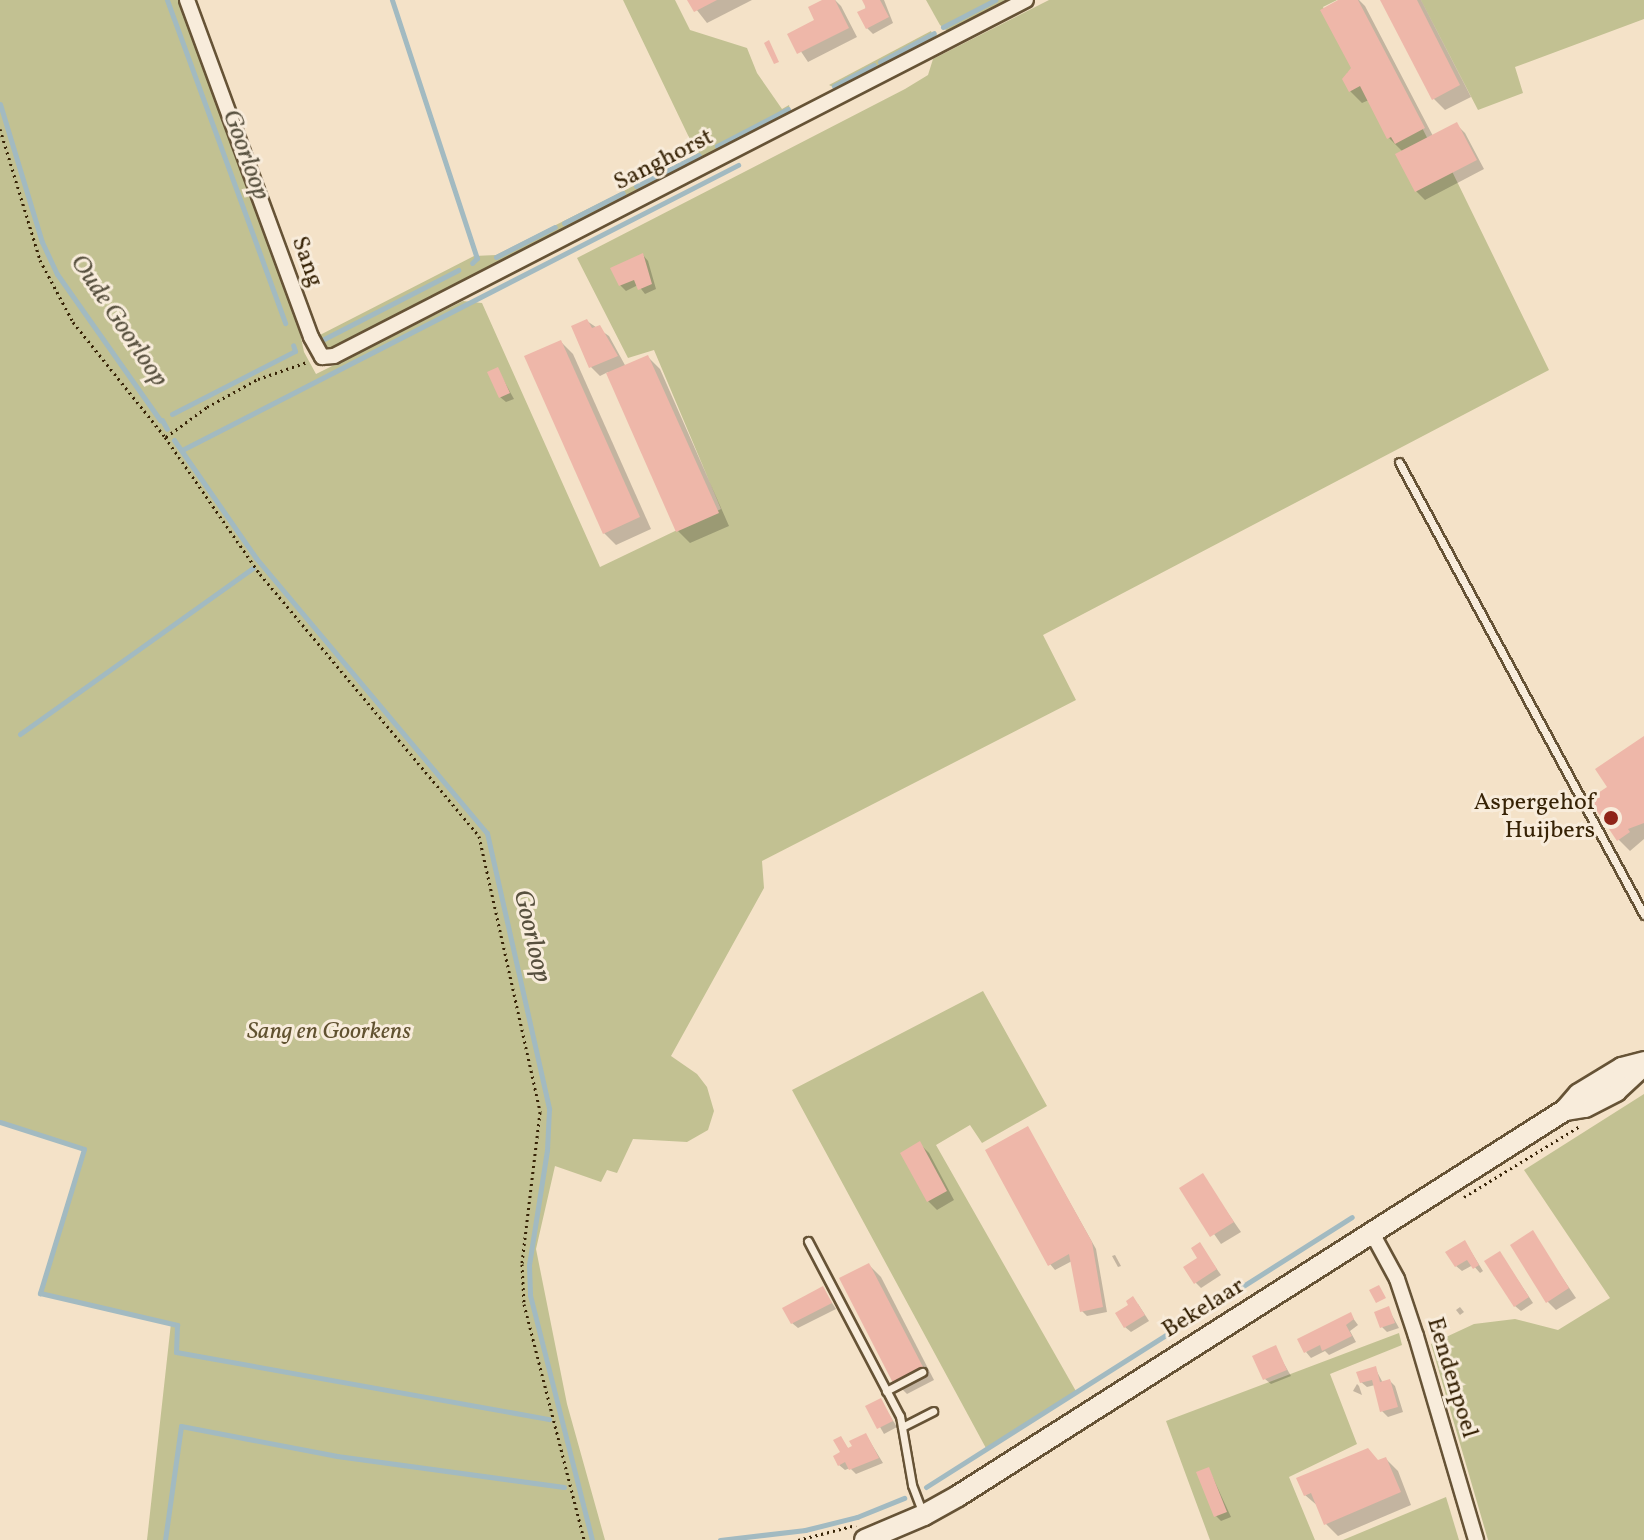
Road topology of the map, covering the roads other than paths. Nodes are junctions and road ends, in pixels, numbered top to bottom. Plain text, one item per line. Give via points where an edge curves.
1 (187, 0) edge
2 (1026, 0) edge
3 (322, 357) joint
4 (1399, 462) dead end
5 (1644, 915) edge
6 (1644, 1064) edge
7 (1372, 1233) junction
8 (808, 1241) dead end
9 (922, 1372) dead end
10 (886, 1391) junction
11 (933, 1411) dead end
12 (902, 1427) junction
13 (924, 1515) junction
14 (865, 1540) edge
15 (1476, 1540) edge

1 - 3 street, Sang
2 - 3 street, Sanghorst via 334,356
4 - 5 lane
6 - 7 street, Bekelaar via 1622,1068 1579,1094 1565,1110
7 - 13 street, Bekelaar
7 - 15 street, Eendenpoel via 1407,1308
8 - 10 lane
9 - 10 lane
10 - 12 lane
11 - 12 lane
12 - 13 lane via 912,1485
13 - 14 street, Bekelaar

